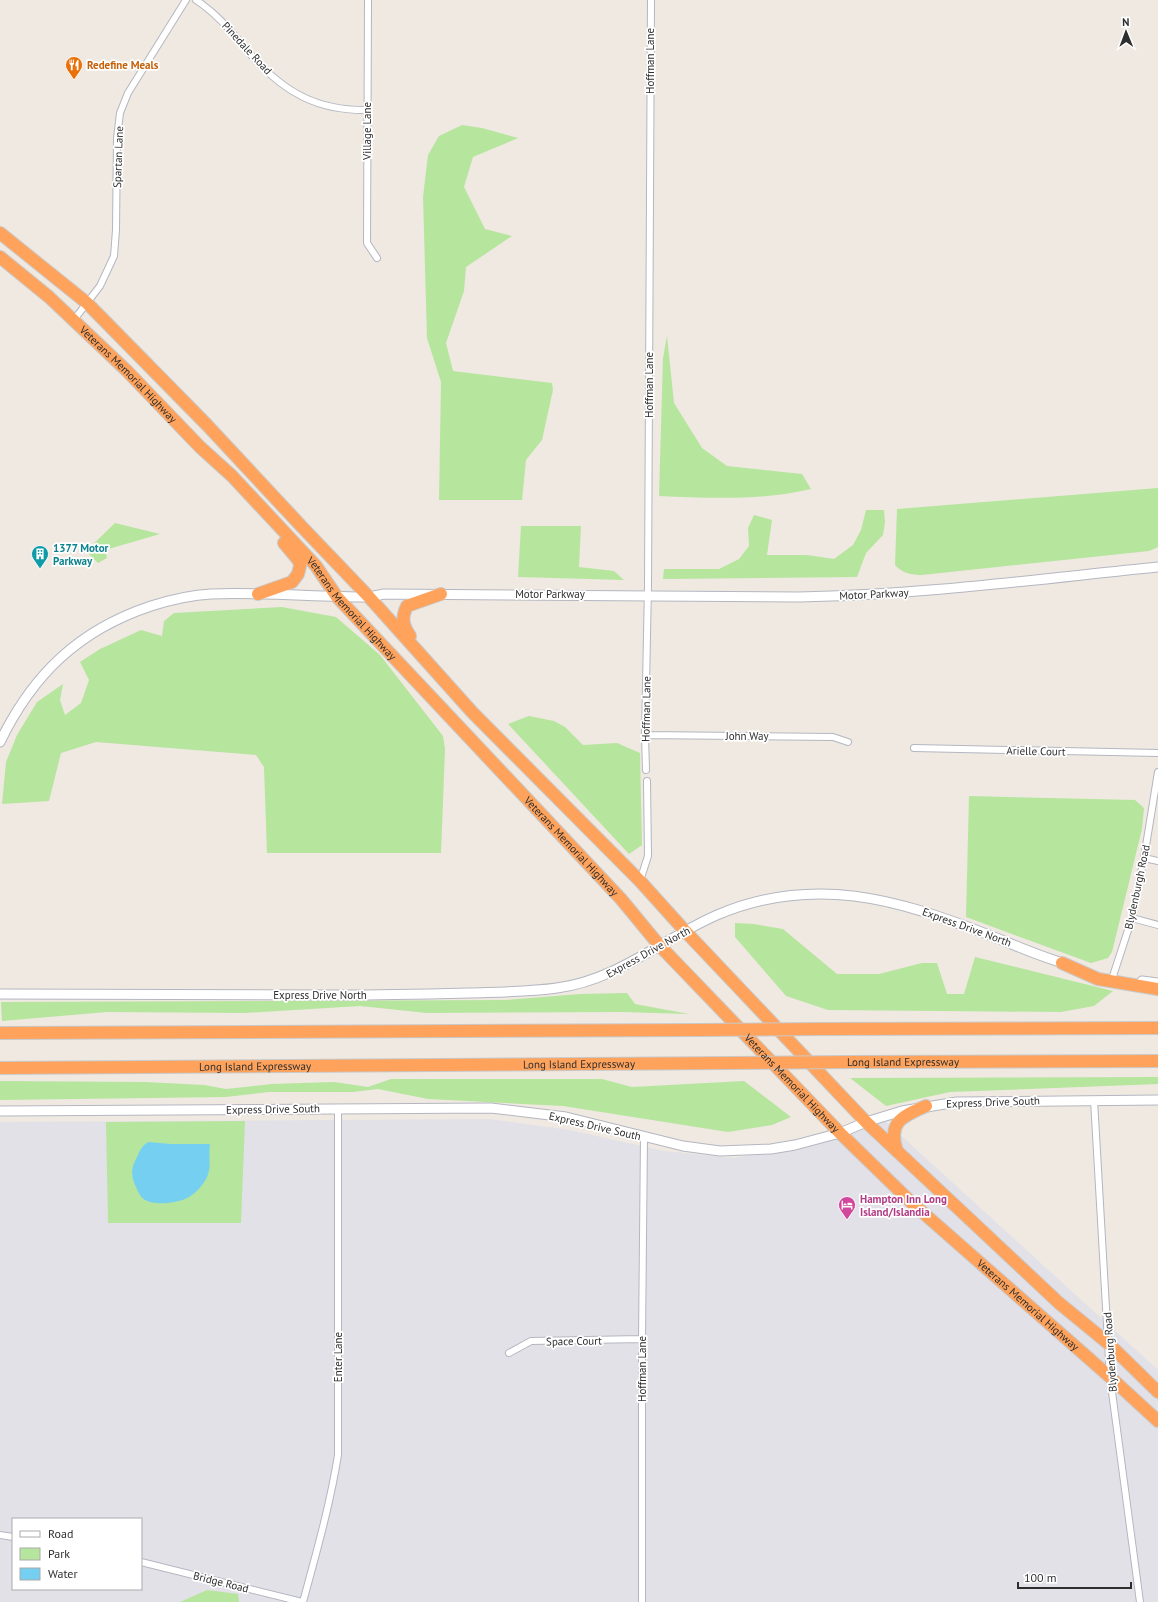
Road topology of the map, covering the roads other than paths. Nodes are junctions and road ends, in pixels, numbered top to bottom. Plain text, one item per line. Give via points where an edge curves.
1 (186, 0) edge
2 (196, 0) edge
3 (368, 0) edge
4 (650, 0) edge
5 (368, 110) junction
6 (0, 233) edge
7 (0, 257) edge
8 (377, 258) dead end
9 (87, 303) junction
10 (73, 321) junction
11 (253, 500) junction
12 (1158, 567) edge
13 (258, 594) junction
14 (441, 594) junction
15 (648, 595) junction
16 (337, 597) junction
17 (369, 597) junction
18 (446, 683) junction
19 (645, 735) junction
20 (0, 742) edge
21 (848, 742) dead end
22 (914, 748) dead end
23 (1158, 753) edge
24 (646, 770) dead end
25 (1158, 772) edge
26 (647, 781) dead end
27 (1144, 858) junction
28 (1158, 861) edge
29 (640, 881) junction
30 (1132, 918) junction
31 (1158, 925) edge
32 (684, 931) junction
33 (659, 945) junction
34 (1062, 963) junction
35 (1113, 976) junction
36 (1158, 983) edge
37 (1158, 989) edge
38 (0, 994) edge
39 (1158, 1028) edge
40 (0, 1033) edge
41 (1158, 1061) edge
42 (0, 1068) edge
43 (1094, 1100) junction
44 (1158, 1100) edge
45 (926, 1106) junction
46 (338, 1108) junction
47 (0, 1111) edge
48 (866, 1122) junction
49 (840, 1132) junction
50 (644, 1137) junction
51 (897, 1151) junction
52 (642, 1339) junction
53 (1109, 1344) junction
54 (509, 1353) dead end
55 (1110, 1376) junction
56 (1158, 1392) edge
57 (1158, 1421) edge
58 (0, 1535) edge
59 (12, 1537) edge
60 (142, 1562) edge
61 (303, 1602) edge
62 (642, 1602) edge
63 (1140, 1602) edge

1 - 9 street, Spartan Lane via 128,93 120,113 114,256 100,286
2 - 5 street, Pinedale Road via 225,24 254,57 292,92 314,103 334,108
3 - 5 street, Village Lane
4 - 15 street, Hoffman Lane
5 - 8 street, Village Lane via 367,243
6 - 9 highway, Veterans Memorial Highway
7 - 10 highway, Veterans Memorial Highway
9 - 10 street, Spartan Lane
9 - 17 highway, Veterans Memorial Highway via 207,425
10 - 11 highway, Veterans Memorial Highway via 127,371
11 - 13 highway via 274,532 299,561 300,566 292,582
11 - 16 highway, Veterans Memorial Highway via 316,566
12 - 15 main road, Motor Parkway via 882,594 799,597
13 - 16 main road, Motor Parkway
13 - 20 main road, Motor Parkway via 210,594 170,600 125,615 85,638 55,662 33,686
14 - 15 main road, Motor Parkway
14 - 17 main road, Motor Parkway via 384,594
14 - 18 highway via 407,606 403,622 405,629
15 - 19 street, Hoffman Lane
16 - 17 main road, Motor Parkway
16 - 33 highway, Veterans Memorial Highway via 621,899
17 - 18 highway, Veterans Memorial Highway
18 - 29 highway, Veterans Memorial Highway
19 - 21 street, John Way via 833,737
19 - 24 street, Hoffman Lane
22 - 23 street, Arielle Court
25 - 27 street, Blydenburgh Road
26 - 29 street via 648,856
27 - 28 street
27 - 30 street, Blydenburgh Road
29 - 32 highway, Veterans Memorial Highway
30 - 31 street
30 - 35 street, Blydenburgh Road
32 - 33 main road, Express Drive North
32 - 34 main road, Express Drive North via 728,911 765,900 806,894 849,895 892,902 929,913
32 - 48 highway, Veterans Memorial Highway
33 - 38 main road, Express Drive North via 595,980 558,988 395,995
33 - 49 highway, Veterans Memorial Highway
34 - 35 main road, Express Drive North
34 - 37 highway via 1098,979
35 - 36 main road, Express Drive North
39 - 40 highway, bridge
41 - 42 highway, Long Island Expressway, bridge
43 - 44 main road, Express Drive South
43 - 45 main road, Express Drive South via 970,1101
43 - 53 street, Blydenburg Road
45 - 48 main road, Express Drive South
45 - 51 highway via 904,1116 895,1126 893,1139
46 - 47 main road, Express Drive South
46 - 50 main road, Express Drive South via 491,1108 566,1117
46 - 61 street, Enter Lane via 338,1456
48 - 49 main road, Express Drive South
48 - 51 highway, Veterans Memorial Highway
49 - 50 main road, Express Drive South via 771,1149 720,1151
49 - 55 highway, Veterans Memorial Highway via 914,1205
50 - 52 street, Hoffman Lane
51 - 53 highway, Veterans Memorial Highway via 1059,1303
52 - 54 street, Space Court via 531,1341
52 - 62 street, Hoffman Lane
53 - 55 street, Blydenburg Road
53 - 56 highway, Veterans Memorial Highway
55 - 57 highway, Veterans Memorial Highway
55 - 63 street, Blydenburg Road
58 - 59 street
60 - 61 street, Bridge Road

